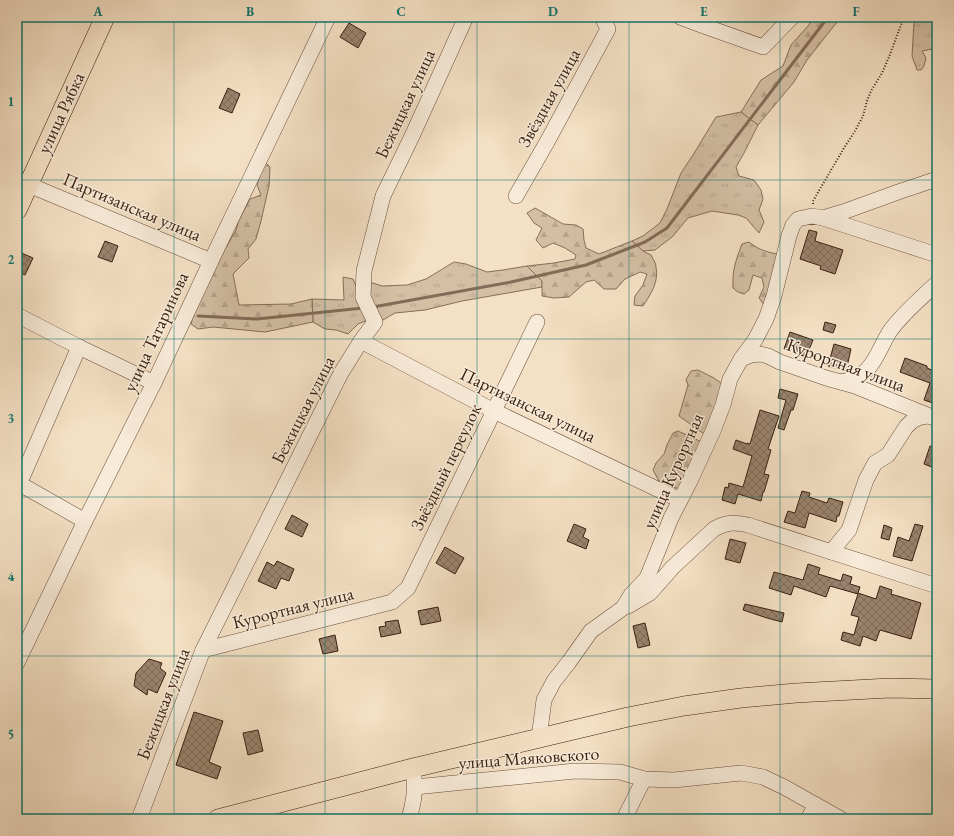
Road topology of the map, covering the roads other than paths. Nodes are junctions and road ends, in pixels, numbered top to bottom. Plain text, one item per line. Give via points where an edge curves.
1 (105, 17) edge
2 (328, 17) edge
3 (466, 17) edge
4 (602, 17) edge
5 (680, 17) edge
6 (792, 17) edge
7 (937, 179) edge
8 (22, 182) edge
9 (516, 196) dead end
10 (17, 210) edge
11 (817, 217) junction
12 (937, 255) edge
13 (211, 260) junction
14 (937, 283) edge
15 (17, 315) edge
16 (536, 322) dead end
17 (361, 341) junction
18 (79, 347) junction
19 (741, 359) junction
20 (841, 382) junction
21 (154, 383) junction
22 (494, 411) junction
23 (933, 417) edge
24 (18, 487) edge
25 (680, 500) junction
26 (85, 521) junction
27 (831, 552) junction
28 (937, 586) edge
29 (392, 602) joint
30 (623, 608) junction
31 (203, 650) junction
32 (18, 655) edge
33 (937, 689) edge
34 (539, 738) junction
35 (413, 768) junction
36 (644, 779) junction
37 (415, 787) junction
38 (816, 805) junction
39 (139, 819) edge
40 (218, 819) edge
41 (409, 819) edge
42 (624, 819) edge
43 (808, 819) edge
44 (841, 819) edge

1 - 8 main road, улица Рябка
2 - 13 street, улица Татаринова
3 - 17 street, Бежицкая улица via 383,196 364,271 363,297 375,322
4 - 9 street, Звёздная улица via 608,29
5 - 6 street via 764,47
7 - 11 street, улица Курортная via 843,212
8 - 10 main road, улица Рябка
8 - 13 street, Партизанская улица
11 - 12 street
11 - 19 street, улица Курортная via 798,219 793,225 766,319
13 - 21 street, улица Татаринова
14 - 20 street via 890,331 865,372
15 - 18 street
16 - 22 street, Звёздный переулок
17 - 22 street, Партизанская улица
17 - 31 street, Бежицкая улица via 342,373
18 - 21 street
18 - 24 street
19 - 20 street, Курортная улица via 760,354
19 - 25 street, улица Курортная via 730,380 713,431
20 - 23 street, Курортная улица
21 - 26 street, улица Татаринова
22 - 25 street, Партизанская улица
22 - 29 street, Звёздный переулок via 408,588
23 - 27 street via 921,417 912,421 888,454 875,463 866,480 849,530
24 - 26 street
25 - 30 street, улица Курортная via 647,578
26 - 32 street, улица Татаринова
27 - 28 street
27 - 30 street via 748,525 734,522 721,525 673,567 650,593
29 - 31 street, Курортная улица
30 - 34 street, улица Курортная via 591,631 554,681 544,700
31 - 39 street, Бежицкая улица
33 - 34 main road via 890,688 741,698 684,706
34 - 35 main road
35 - 37 street
35 - 40 main road
36 - 37 street, улица Маяковского via 620,772 575,771
36 - 38 street, улица Маяковского via 674,780 741,773 763,778
36 - 42 street
37 - 41 street
38 - 43 street
38 - 44 street, улица Маяковского

